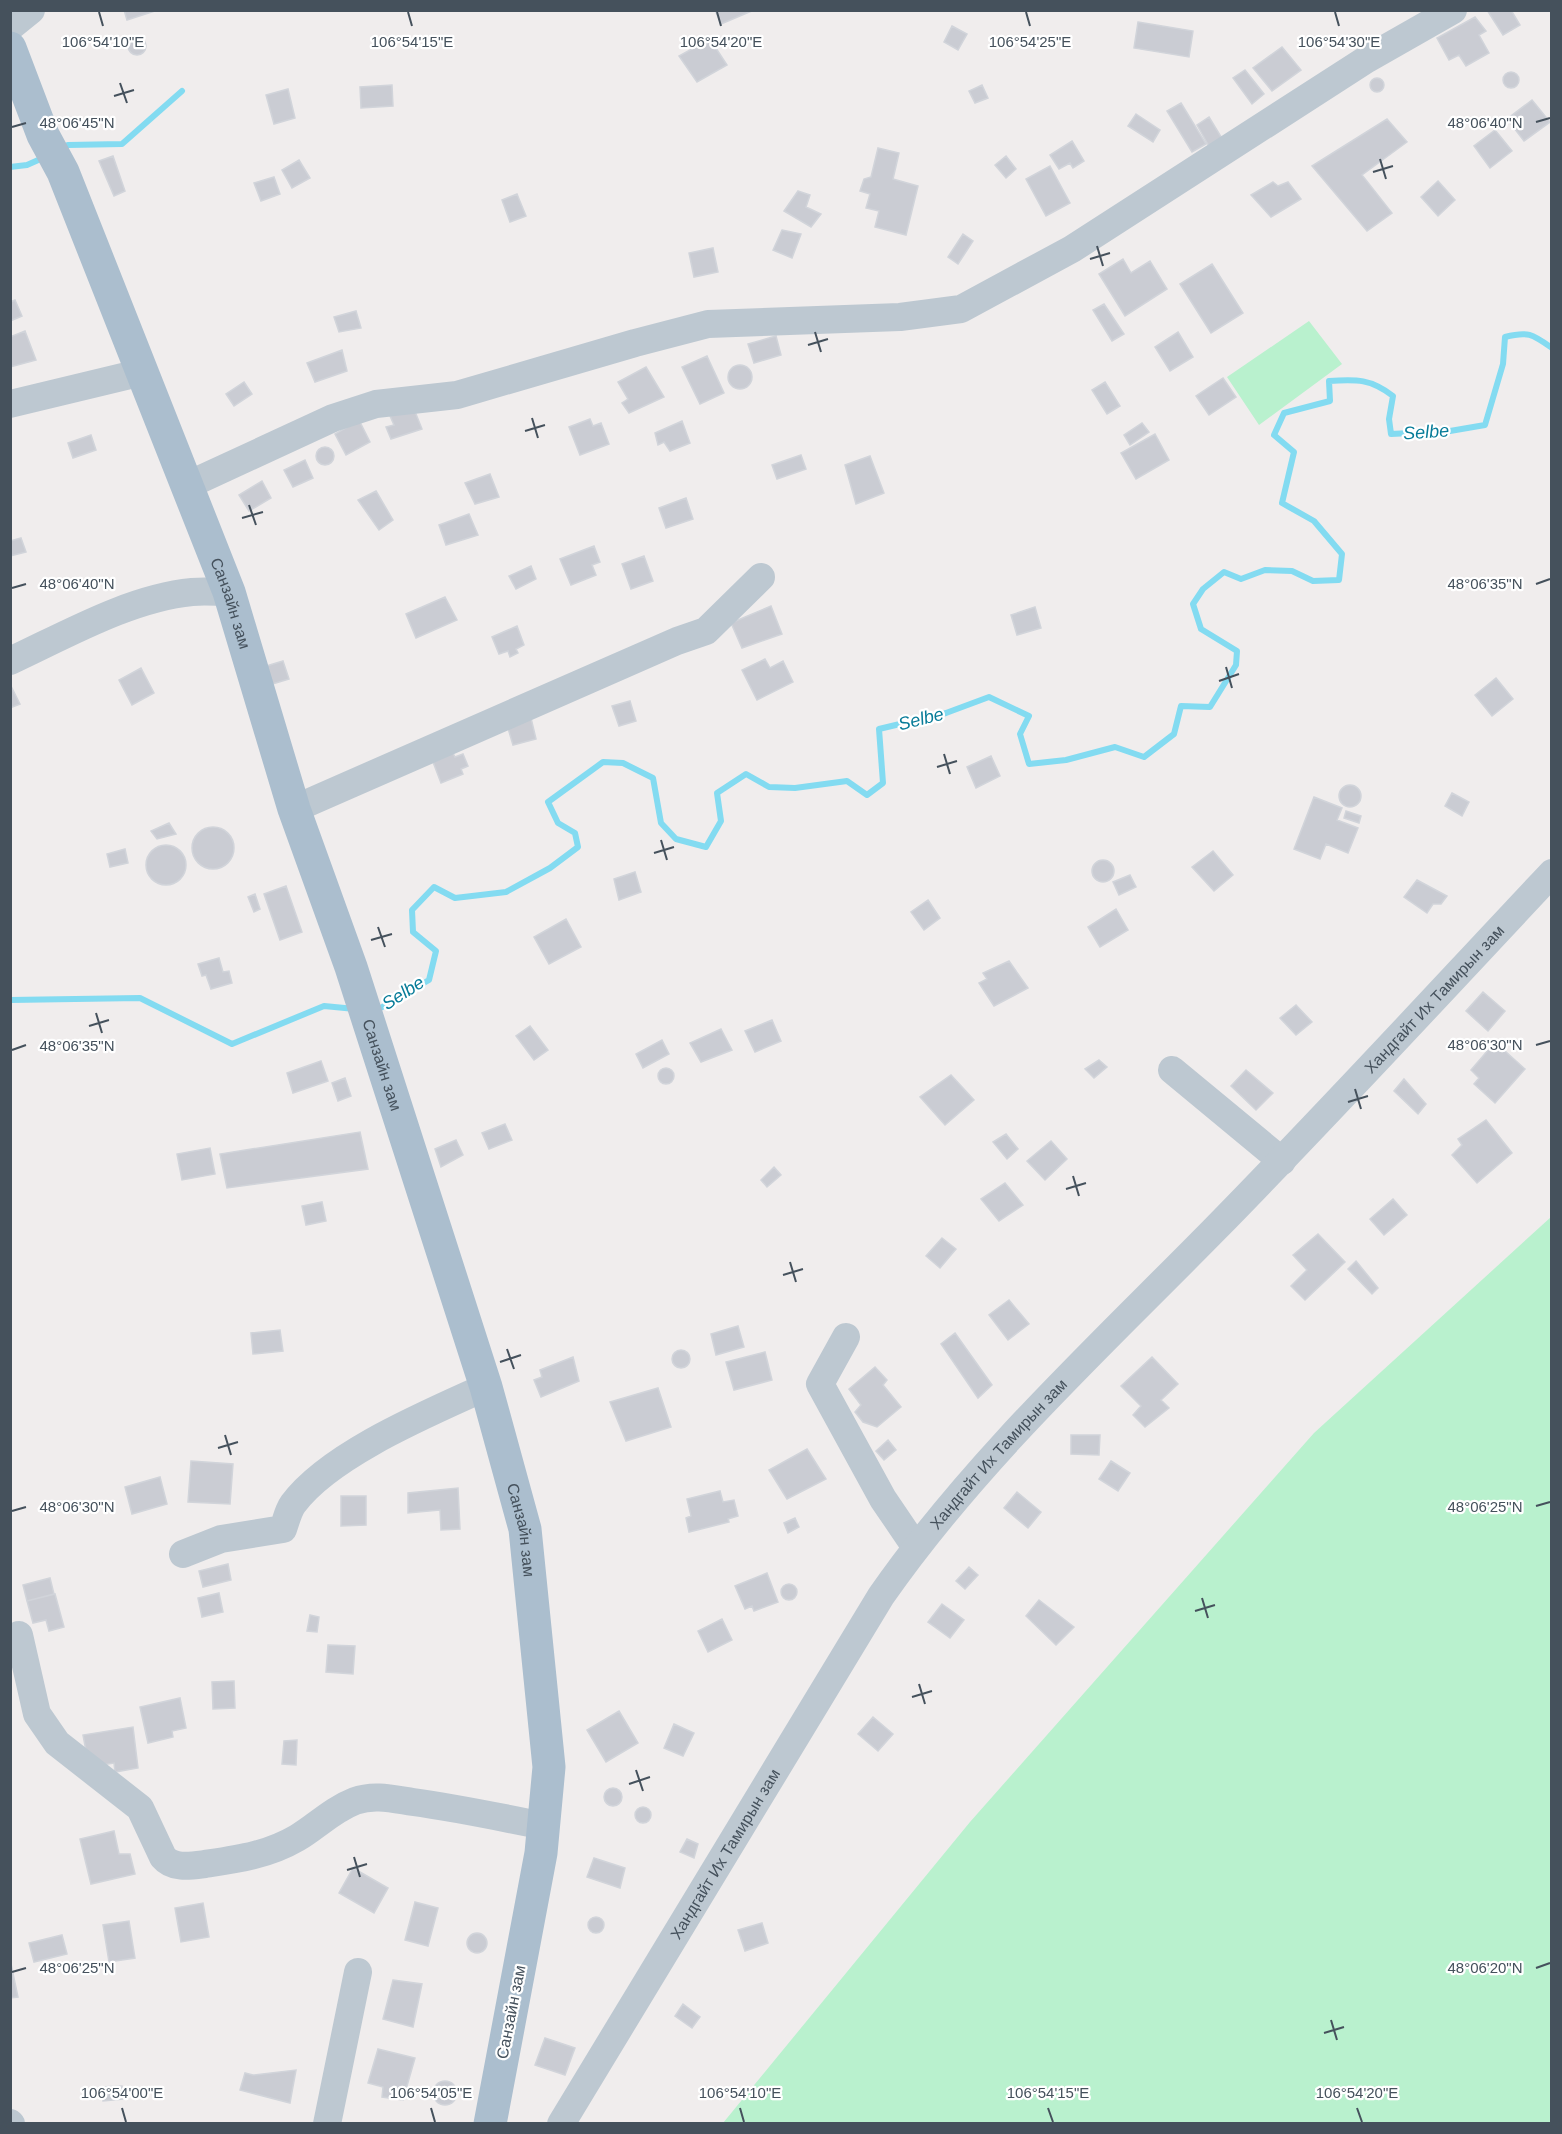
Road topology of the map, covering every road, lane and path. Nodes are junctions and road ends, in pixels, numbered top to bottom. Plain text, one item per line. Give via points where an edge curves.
1 (31, 10) edge
2 (1453, 10) edge
3 (10, 27) edge
4 (10, 48) edge
5 (143, 372) junction
6 (10, 404) edge
7 (188, 485) junction
8 (761, 577) dead end
9 (229, 592) junction
10 (10, 661) edge
11 (294, 809) junction
12 (1551, 873) edge
13 (1172, 1070) dead end
14 (1282, 1161) junction
15 (846, 1337) dead end
16 (486, 1387) junction
17 (915, 1546) junction
18 (183, 1554) dead end
19 (19, 1635) dead end
20 (544, 1826) junction
21 (358, 1972) dead end
22 (327, 2124) edge
23 (490, 2124) edge
24 (561, 2124) edge

1 - 3 street
2 - 7 street via 1367,58 1072,249 961,309 900,317 708,324 457,395 376,404 333,418
4 - 5 main road, Санзайн зам
5 - 6 street
5 - 7 main road, Санзайн зам
7 - 9 main road, Санзайн зам
8 - 11 street via 706,631
9 - 10 street via 191,592 139,604
9 - 11 main road, Санзайн зам
11 - 16 main road, Санзайн зам via 351,967
12 - 14 street, Хандгайт Их Тамирын зам
13 - 14 street
14 - 17 street, Хандгайт Их Тамирын зам via 1013,1434
15 - 17 street via 820,1384 883,1499
16 - 18 street via 399,1428 317,1477 292,1505 283,1529 221,1539
16 - 20 main road, Санзайн зам via 525,1528 549,1767
17 - 24 street, Хандгайт Их Тамирын зам
19 - 20 street via 37,1714 57,1743 140,1809 167,1862 186,1866 268,1851 297,1838 334,1811 372,1796 467,1809
20 - 23 main road, Санзайн зам
21 - 22 street

